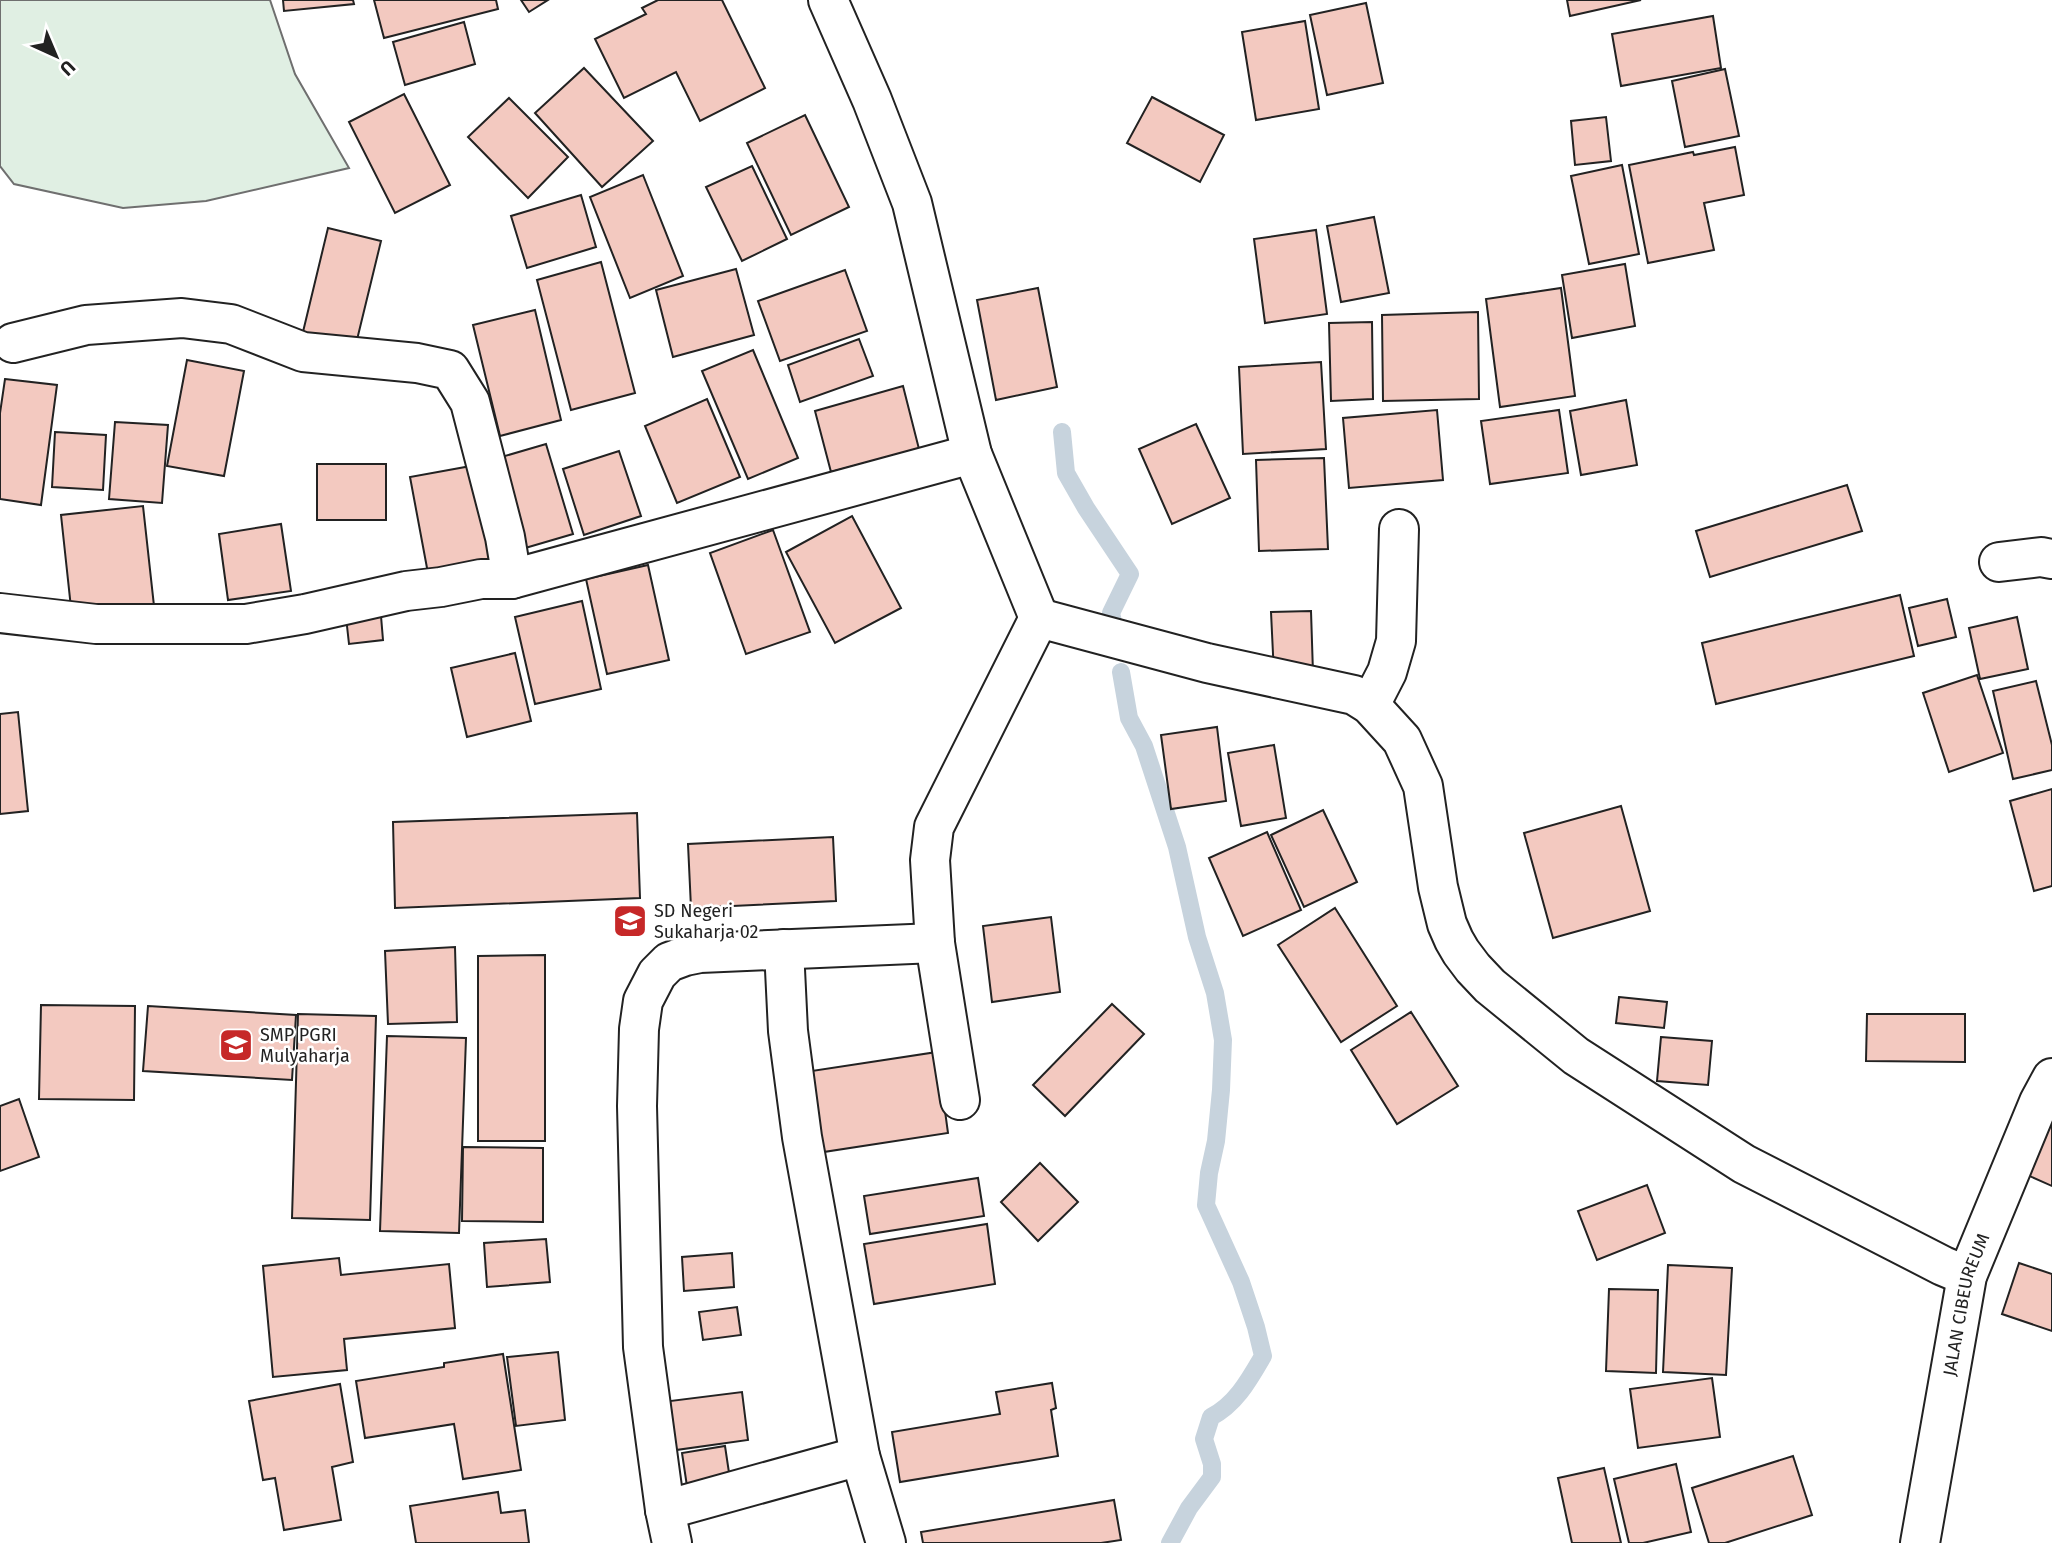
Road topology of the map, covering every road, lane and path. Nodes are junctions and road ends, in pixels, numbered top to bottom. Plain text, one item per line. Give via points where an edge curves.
1 (828, 0) edge
2 (13, 344) dead end
3 (972, 454) junction
4 (1399, 529) dead end
5 (2052, 559) edge
6 (1999, 562) dead end
7 (512, 579) junction
8 (0, 613) edge
9 (1039, 618) junction
10 (1370, 705) junction
11 (935, 943) junction
12 (784, 949) junction
13 (2052, 1078) edge
14 (960, 1100) dead end
15 (1967, 1276) junction
16 (860, 1456) junction
17 (668, 1527) edge
18 (886, 1543) edge
19 (1920, 1543) edge

1 - 3 street via 912,203
2 - 7 street via 86,324 182,318 231,324 303,352 450,370 470,402
3 - 7 street
3 - 9 street
4 - 10 street via 1396,641
5 - 6 street via 2041,556
7 - 8 street via 405,591 246,624 96,624
9 - 10 street via 1206,663 1354,695
9 - 11 street via 934,827 930,860
10 - 15 street via 1402,740 1423,786 1447,924 1461,952 1490,986 1576,1056 1744,1164
11 - 12 street
11 - 14 street
12 - 16 street via 788,1031 802,1137
12 - 17 street via 685,956 669,962 657,974 643,1001 637,1106 643,1347
13 - 15 street, JALAN CIBEUREUM
15 - 19 street, JALAN CIBEUREUM
16 - 17 street
16 - 18 street

